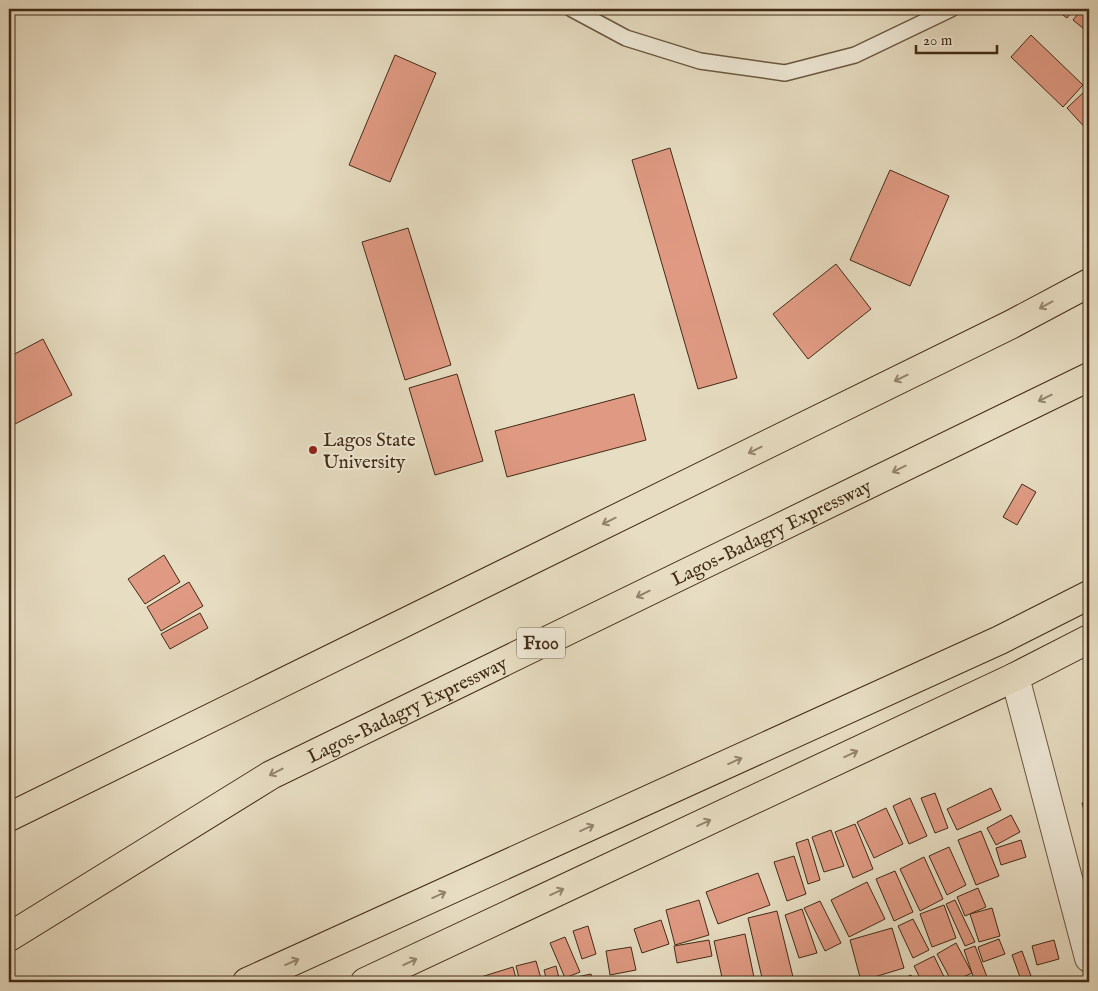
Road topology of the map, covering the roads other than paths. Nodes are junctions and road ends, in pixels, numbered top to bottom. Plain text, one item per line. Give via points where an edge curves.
1 (572, 9) edge
2 (951, 9) edge
3 (1089, 283) edge
4 (1089, 377) edge
5 (1089, 595) edge
6 (1089, 639) edge
7 (1015, 677) junction
8 (9, 817) edge
9 (9, 937) edge
10 (1089, 958) edge
11 (247, 982) edge
12 (365, 982) edge

1 - 2 lane via 626,38 700,61 785,73 855,55
3 -> 8 main road
4 -> 9 main road, Lagos-Badagry Expressway / F100 via 270,775
11 -> 5 main road via 1000,640
6 - 7 main road
7 - 10 street
12 -> 7 main road

